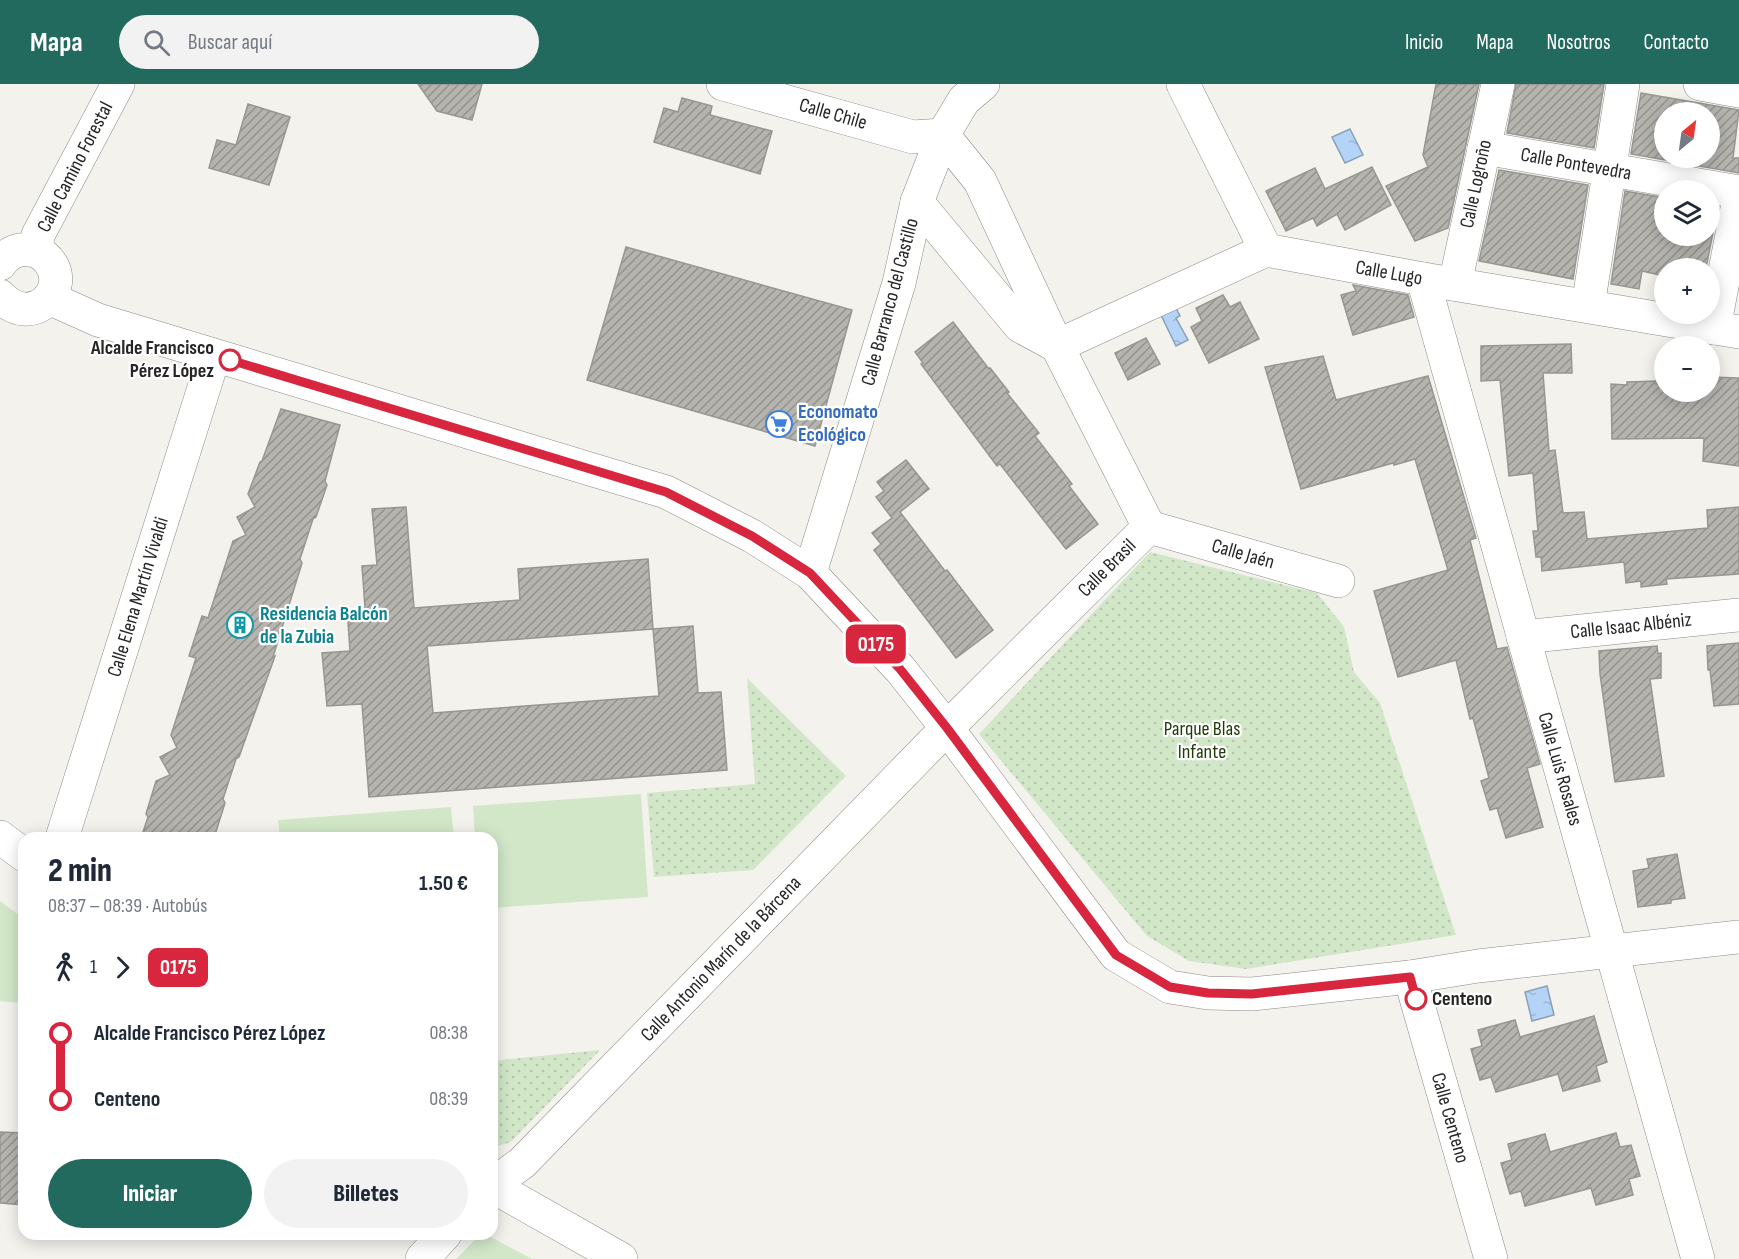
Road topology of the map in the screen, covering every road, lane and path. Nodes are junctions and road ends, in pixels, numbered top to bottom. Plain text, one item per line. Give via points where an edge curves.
1 (723, 84) edge
2 (983, 84) edge
3 (1183, 84) edge
4 (1498, 84) edge
5 (1623, 84) edge
6 (1700, 84) edge
7 (116, 86) edge
8 (1739, 91) edge
9 (947, 110) edge
10 (1484, 148) junction
11 (1610, 170) junction
12 (1739, 192) edge
13 (1739, 198) edge
14 (917, 202) junction
15 (1266, 250) junction
16 (36, 251) junction
17 (0, 264) edge
18 (1423, 279) junction
19 (1455, 285) junction
20 (0, 296) edge
21 (49, 298) junction
22 (1588, 306) junction
23 (1726, 330) edge
24 (1057, 346) junction
25 (214, 356) junction
26 (1149, 527) junction
27 (810, 573) junction
28 (1338, 581) dead end
29 (1739, 615) edge
30 (1523, 637) junction
31 (947, 728) junction
32 (64, 832) edge
33 (0, 837) edge
34 (18, 850) edge
35 (1739, 937) edge
36 (1612, 952) junction
37 (1410, 977) junction
38 (498, 1181) edge
39 (498, 1189) edge
40 (439, 1240) edge
41 (422, 1259) edge
42 (621, 1259) edge
43 (1491, 1259) edge
44 (1698, 1259) edge

1 - 9 street, Calle Chile via 913,137
2 - 9 street, Calle Barranco del Castillo
3 - 15 street
4 - 10 street, Calle Logroño
5 - 11 street
6 - 8 street
7 - 16 street, Calle Camino Forestal via 38,235
9 - 14 street, Calle Barranco del Castillo
9 - 24 street, Calle Brasil
10 - 11 street, Calle Pontevedra
10 - 19 street, Calle Logroño
11 - 12 street, Calle Pontevedra
11 - 22 street
13 - 23 street
14 - 24 street via 1020,326
14 - 27 street, Calle Barranco del Castillo via 899,283
15 - 18 street, Calle Lugo
15 - 24 street
16 - 17 street via 17,250
16 - 21 street via 50,262 54,271 56,280
18 - 19 street, Calle Lugo
18 - 30 street, Calle Luis Rosales
19 - 22 street, Calle Lugo
20 - 21 street via 6,303 24,310
21 - 25 street via 98,320
22 - 23 street, Calle Lugo
24 - 26 street, Calle Brasil
25 - 27 street via 666,492 752,536
25 - 32 street, Calle Elena Martín Vivaldi
26 - 28 street, Calle Jaén
26 - 31 street, Calle Brasil
27 - 31 street via 900,669
29 - 30 street, Calle Isaac Albéniz
30 - 36 street, Calle Luis Rosales
31 - 37 street via 1116,955 1170,987 1252,994
31 - 38 street, Calle Antonio Marín de la Bárcena via 522,1163
33 - 34 street
35 - 36 street
36 - 37 street
36 - 44 street, Calle Luis Rosales
37 - 43 street, Calle Centeno
39 - 42 street
40 - 41 street

